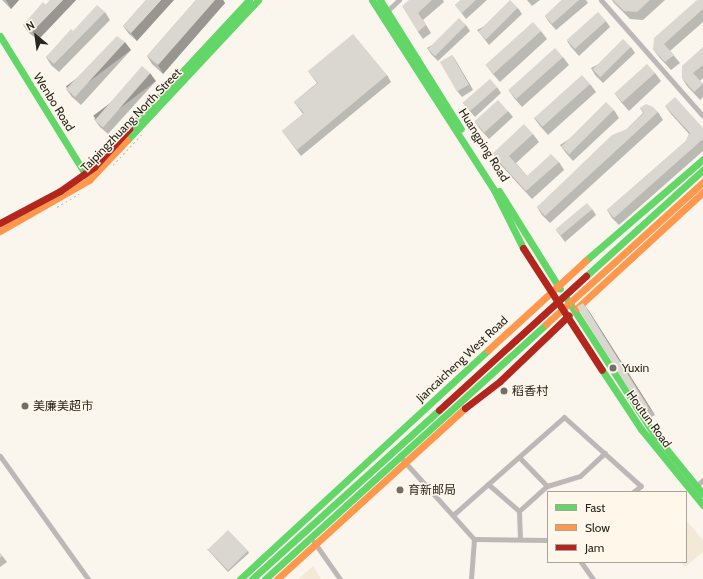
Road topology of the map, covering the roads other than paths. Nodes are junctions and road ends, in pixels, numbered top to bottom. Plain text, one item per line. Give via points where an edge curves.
1 (249, 0) edge
2 (258, 0) edge
3 (372, 0) edge
4 (380, 0) edge
5 (399, 0) edge
6 (601, 0) edge
7 (385, 13) junction
8 (0, 36) edge
9 (703, 116) edge
10 (703, 159) edge
11 (703, 170) edge
12 (87, 177) junction
13 (703, 182) edge
14 (703, 192) edge
15 (0, 223) edge
16 (0, 231) edge
17 (558, 285) junction
18 (549, 293) junction
19 (564, 294) junction
20 (555, 302) junction
21 (569, 302) junction
22 (560, 310) junction
23 (574, 311) junction
24 (566, 318) junction
25 (605, 453) junction
26 (0, 456) edge
27 (399, 456) junction
28 (519, 457) junction
29 (405, 462) junction
30 (703, 480) edge
31 (488, 484) junction
32 (547, 486) junction
33 (696, 486) junction
34 (634, 491) edge
35 (703, 494) edge
36 (703, 505) edge
37 (519, 511) junction
38 (453, 515) junction
39 (304, 531) junction
40 (310, 538) junction
41 (474, 539) junction
42 (520, 539) junction
43 (547, 540) edge
44 (316, 543) junction
45 (582, 563) edge
46 (88, 579) edge
47 (240, 579) edge
48 (252, 579) edge
49 (265, 579) edge
50 (277, 579) edge
51 (340, 579) edge
52 (471, 579) edge
53 (592, 579) edge

1 - 12 main road, Taipingzhuang North Street
2 - 12 main road, Taipingzhuang North Street
3 - 7 main road, Huangping Road
4 - 7 main road, Huangping Road
5 - 7 street
6 - 9 street
7 - 17 main road, Huangping Road
7 - 18 main road, Huangping Road via 494,190
8 - 12 main road, Wenbo Road
10 - 17 main road, Jiancaicheng West Road
11 - 19 main road, Jiancaicheng West Road
12 - 15 main road, Taipingzhuang North Street
12 - 16 main road, Taipingzhuang North Street
13 - 21 main road
14 - 23 main road
17 - 18 main road, Jiancaicheng West Road
17 - 19 main road, Huangping Road
18 - 20 main road, Huangping Road
18 - 47 main road, Jiancaicheng West Road
19 - 20 main road, Jiancaicheng West Road
19 - 21 main road, Huangping Road
20 - 22 main road, Houtun Road
20 - 39 main road, Jiancaicheng West Road
21 - 22 main road
21 - 23 main road, Houtun Road
22 - 24 main road, Houtun Road
22 - 27 main road
23 - 24 main road
23 - 33 main road, Houtun Road via 654,434
24 - 29 main road via 500,381 476,398
24 - 36 main road, Houtun Road via 641,429
25 - 28 street via 564,417
25 - 32 street via 580,476
25 - 34 street via 641,486
26 - 46 street
27 - 29 street
27 - 40 main road
28 - 31 street
28 - 32 street
29 - 38 street
29 - 44 main road
30 - 33 street
31 - 37 street
31 - 38 street
32 - 37 street
33 - 35 main road, Houtun Road
37 - 42 street
38 - 41 street
39 - 40 street
39 - 48 main road, Jiancaicheng West Road
40 - 44 street
40 - 49 main road
41 - 42 street
41 - 52 street
42 - 43 street
44 - 50 main road
44 - 51 street
45 - 53 street

